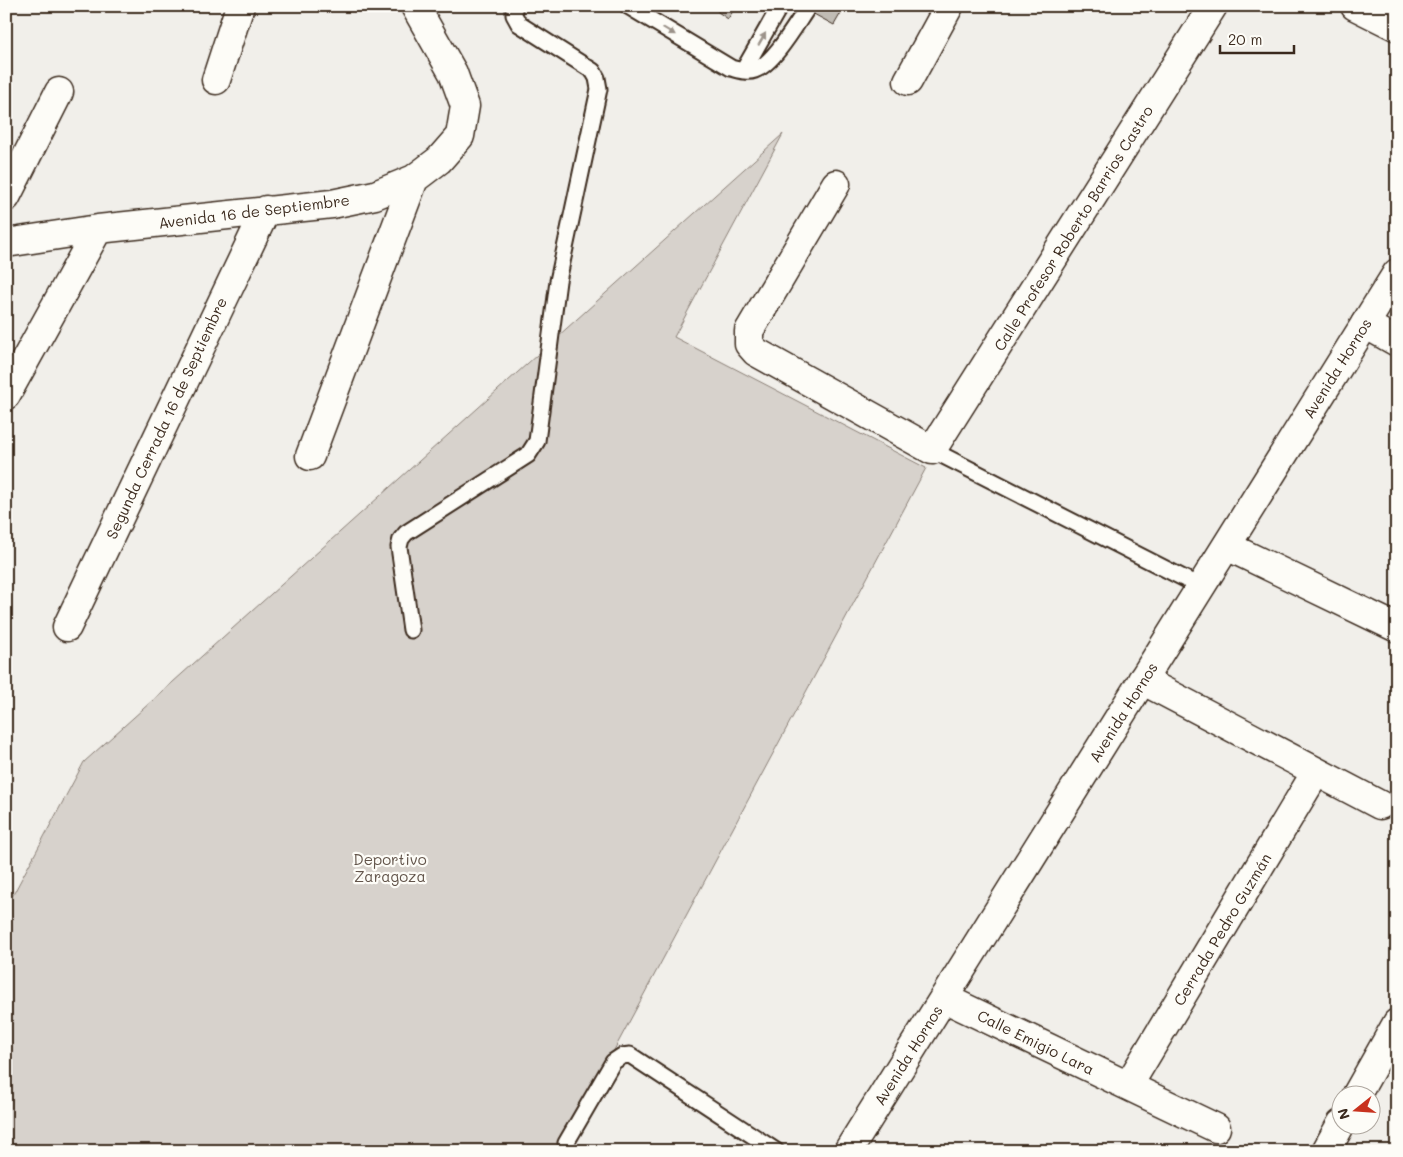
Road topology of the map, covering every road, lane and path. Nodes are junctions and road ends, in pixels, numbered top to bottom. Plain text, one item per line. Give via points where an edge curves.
1 (240, 6) edge
2 (415, 6) edge
3 (514, 6) edge
4 (628, 6) edge
5 (780, 6) edge
6 (949, 6) edge
7 (1213, 6) edge
8 (1355, 6) edge
9 (806, 10) dead end
10 (1397, 27) edge
11 (744, 71) junction
12 (216, 80) dead end
13 (908, 81) dead end
14 (59, 92) dead end
15 (414, 180) junction
16 (836, 184) dead end
17 (6, 197) edge
18 (266, 210) junction
19 (98, 229) junction
20 (6, 243) edge
21 (1397, 273) edge
22 (1365, 324) junction
23 (1397, 342) edge
24 (6, 395) edge
25 (932, 450) junction
26 (310, 456) dead end
27 (1227, 546) junction
28 (1201, 587) junction
29 (67, 626) dead end
30 (1397, 628) edge
31 (411, 630) dead end
32 (1142, 680) junction
33 (1316, 772) junction
34 (1380, 805) dead end
35 (944, 998) junction
36 (1397, 1023) edge
37 (1363, 1084) edge
38 (1128, 1086) junction
39 (1216, 1128) dead end
40 (1335, 1134) edge
41 (566, 1143) dead end
42 (776, 1151) edge
43 (848, 1151) edge
44 (1326, 1151) edge

1 - 12 street
2 - 15 street, Avenida 16 de Septiembre via 453,74 465,106 460,136 439,160
3 - 31 lane via 519,24 593,71 599,89 558,281 537,441 528,454 401,539 399,546
4 -> 11 lane via 731,68
11 -> 5 lane
6 - 13 street
7 - 25 street, Calle Profesor Roberto Barrios Castro
8 - 10 street
9 - 11 lane via 772,58 754,70
14 - 17 street
15 - 18 street, Avenida 16 de Septiembre via 375,195 332,204
15 - 26 street
16 - 25 street via 749,331 750,344 756,352
18 - 19 street, Avenida 16 de Septiembre
18 - 29 street, Segunda Cerrada 16 de Septiembre
19 - 20 street, Avenida 16 de Septiembre
19 - 24 street
21 - 22 street, Avenida Hornos
22 - 23 street
22 - 27 street, Avenida Hornos
25 - 28 lane
27 - 28 street, Avenida Hornos
27 - 30 street
28 - 32 street, Avenida Hornos
32 - 33 street
32 - 35 street, Avenida Hornos
33 - 34 street
33 - 38 street, Cerrada Pedro Guzmán
35 - 38 street, Calle Emigio Lara
35 - 43 street, Avenida Hornos
36 - 37 street
38 - 39 street, Calle Emigio Lara
40 - 44 street
41 - 42 lane via 613,1062 630,1055

